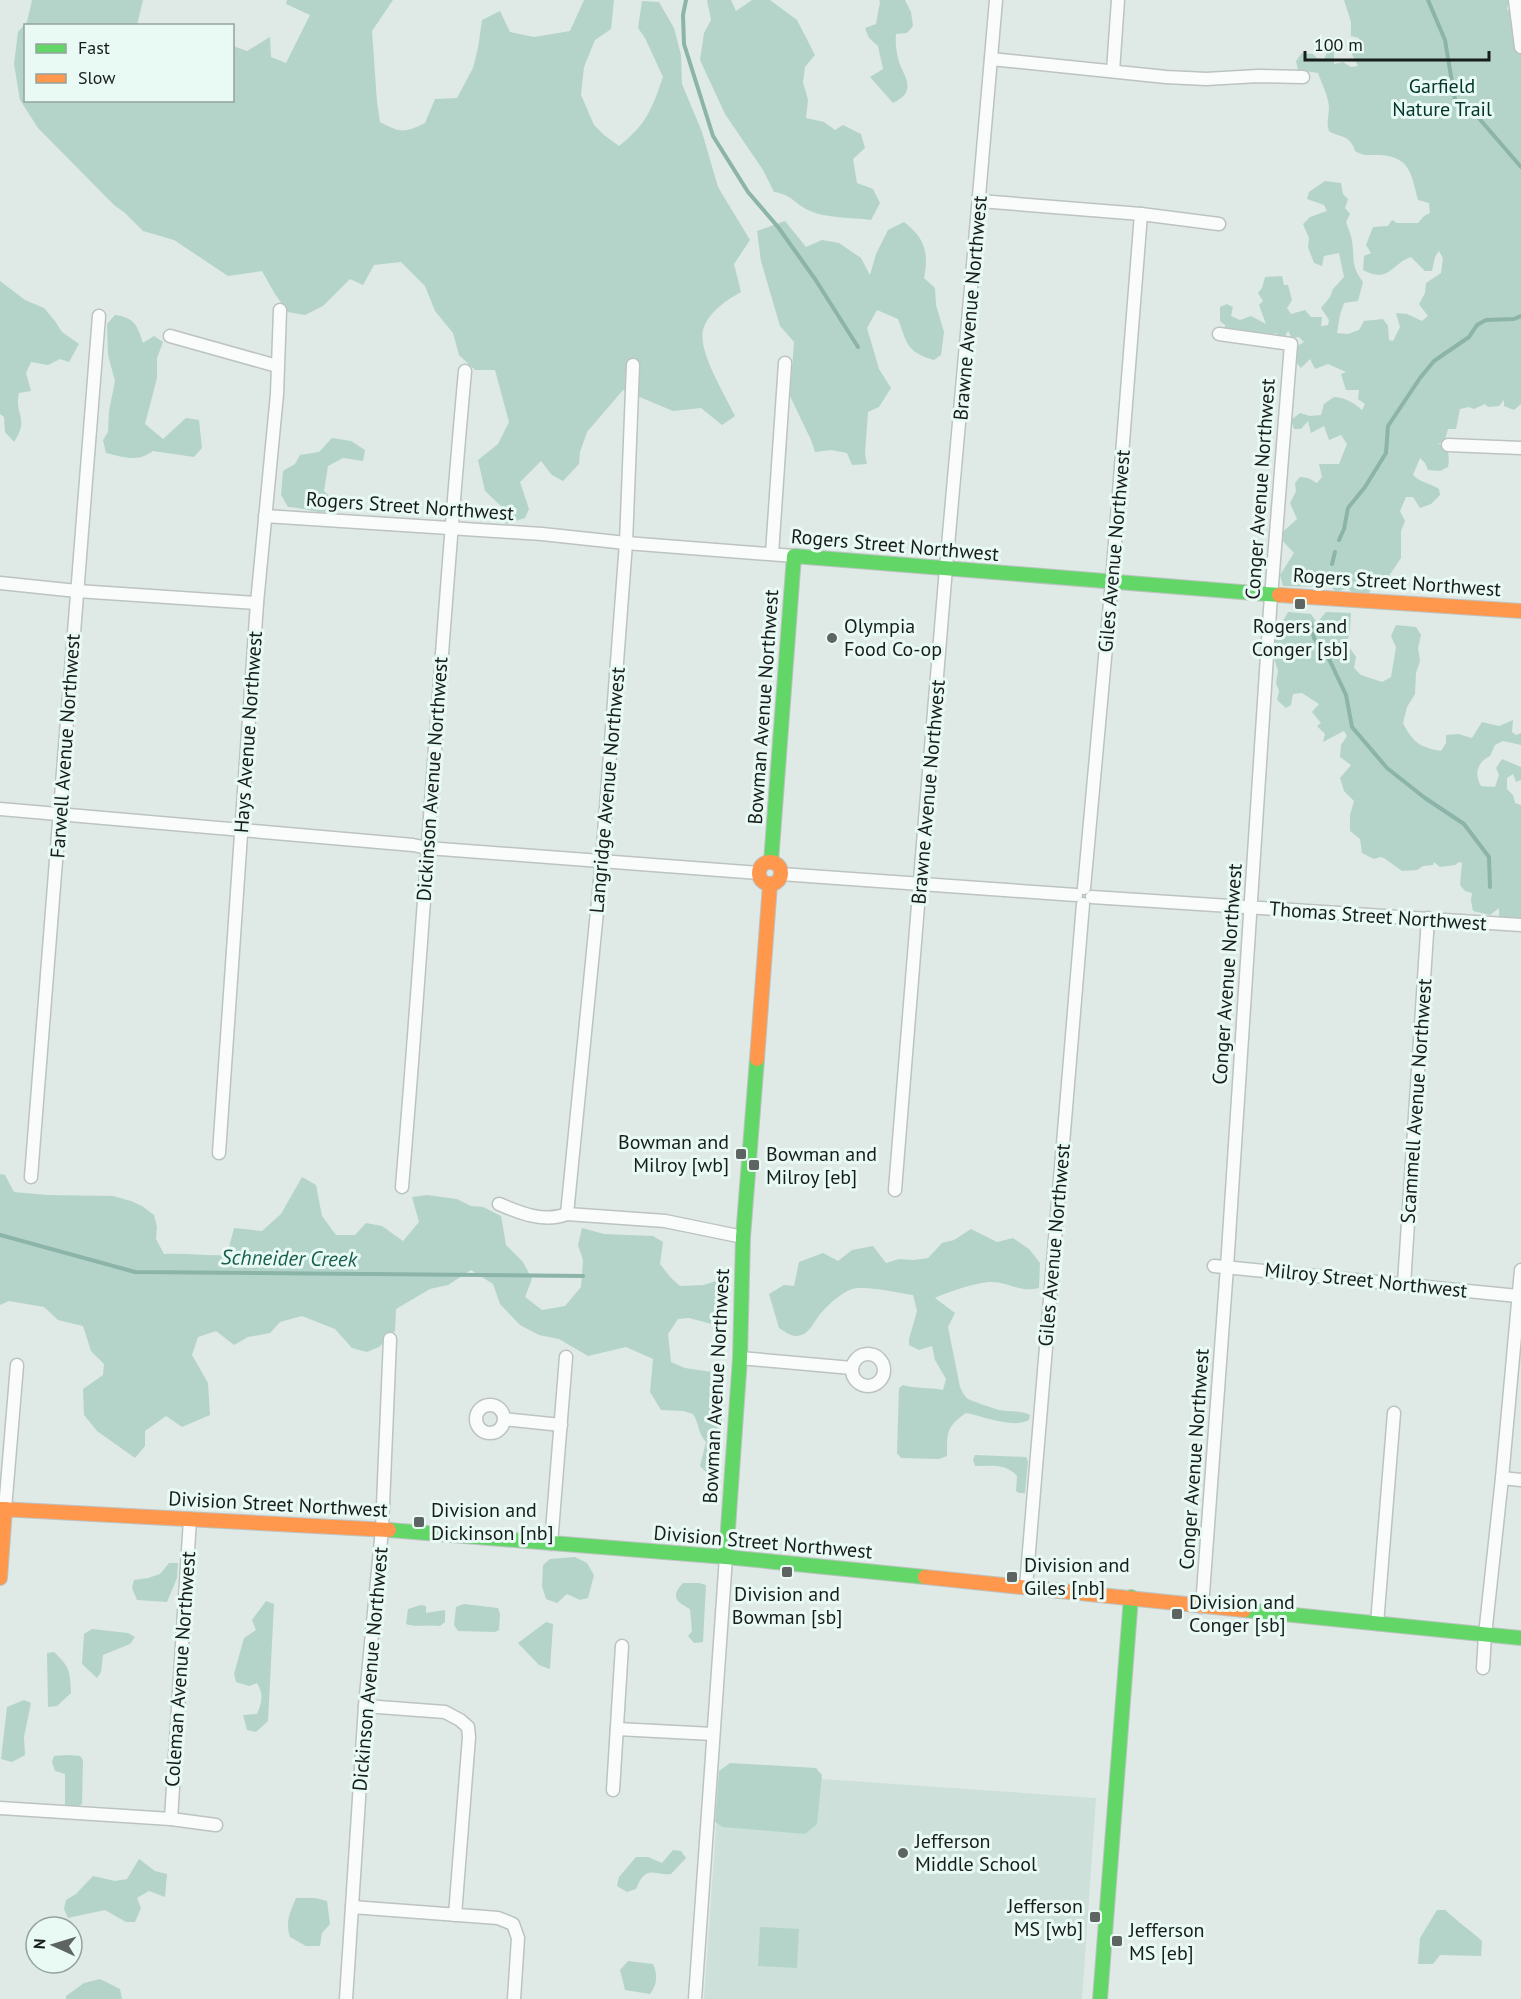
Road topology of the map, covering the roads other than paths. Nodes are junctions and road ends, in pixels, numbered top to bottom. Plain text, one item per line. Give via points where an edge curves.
1 (996, 0) edge
2 (1118, 0) edge
3 (1515, 0) edge
4 (1521, 47) edge
5 (991, 59) junction
6 (1113, 71) junction
7 (1303, 78) dead end
8 (980, 201) junction
9 (1141, 214) junction
10 (1219, 224) dead end
11 (280, 310) dead end
12 (99, 316) dead end
13 (1219, 334) dead end
14 (170, 336) dead end
15 (784, 363) dead end
16 (633, 365) dead end
17 (277, 366) junction
18 (465, 371) dead end
19 (1448, 445) dead end
20 (1521, 448) edge
21 (265, 516) junction
22 (451, 527) junction
23 (626, 543) junction
24 (772, 554) junction
25 (794, 555) junction
26 (946, 569) junction
27 (1112, 582) junction
28 (0, 583) edge
29 (77, 591) junction
30 (1272, 593) junction
31 (257, 603) junction
32 (1521, 611) edge
33 (0, 809) edge
34 (59, 815) junction
35 (242, 830) junction
36 (427, 848) junction
37 (603, 861) junction
38 (771, 862) junction
39 (759, 873) junction
40 (781, 874) junction
41 (770, 884) junction
42 (920, 884) junction
43 (1084, 896) junction
44 (1252, 908) junction
45 (1428, 918) junction
46 (1521, 926) edge
47 (219, 1153) dead end
48 (31, 1177) dead end
49 (402, 1187) dead end
50 (895, 1190) dead end
51 (499, 1204) dead end
52 (567, 1214) junction
53 (743, 1237) junction
54 (1214, 1266) dead end
55 (1227, 1267) junction
56 (1521, 1270) edge
57 (1404, 1284) junction
58 (1518, 1296) junction
59 (1519, 1319) edge
60 (390, 1339) dead end
61 (566, 1357) dead end
62 (740, 1358) junction
63 (17, 1365) dead end
64 (852, 1368) dead end
65 (1394, 1413) dead end
66 (504, 1419) dead end
67 (561, 1425) junction
68 (1502, 1478) junction
69 (1521, 1480) edge
70 (3, 1509) edge
71 (189, 1519) junction
72 (382, 1529) junction
73 (551, 1544) junction
74 (726, 1557) junction
75 (0, 1578) edge
76 (1026, 1587) junction
77 (1131, 1597) junction
78 (1202, 1607) junction
79 (1377, 1624) junction
80 (1485, 1635) junction
81 (1521, 1638) edge
82 (622, 1646) dead end
83 (1483, 1668) dead end
84 (365, 1706) junction
85 (617, 1729) junction
86 (713, 1734) junction
87 (613, 1790) dead end
88 (0, 1808) edge
89 (171, 1819) junction
90 (216, 1825) dead end
91 (352, 1907) junction
92 (455, 1915) junction
93 (346, 1999) edge
94 (514, 1999) edge
95 (695, 1999) edge
96 (1100, 1999) edge

1 - 5 street, Brawne Avenue Northwest
2 - 6 street
3 - 4 street
5 - 6 street
5 - 8 street, Brawne Avenue Northwest
6 - 7 street via 1206,79
8 - 9 street
8 - 26 street, Brawne Avenue Northwest
9 - 10 street
9 - 27 street, Giles Avenue Northwest
11 - 17 street, Hays Avenue Northwest
12 - 29 street, Farwell Avenue Northwest
13 - 30 street, Conger Avenue Northwest via 1291,344
14 - 17 street
15 - 24 street
16 - 23 street, Langridge Avenue Northwest
17 - 21 street, Hays Avenue Northwest
18 - 22 street, Dickinson Avenue Northwest
19 - 20 street
21 - 22 street, Rogers Street Northwest
21 - 31 street, Hays Avenue Northwest
22 - 23 street, Rogers Street Northwest
22 - 36 street, Dickinson Avenue Northwest
23 - 24 street, Rogers Street Northwest
23 - 37 street, Langridge Avenue Northwest
24 - 25 street, Rogers Street Northwest
25 - 26 street, Rogers Street Northwest
25 - 38 street, Bowman Avenue Northwest
26 - 27 street, Rogers Street Northwest
26 - 42 street, Brawne Avenue Northwest
27 - 30 street, Rogers Street Northwest
27 - 43 street, Giles Avenue Northwest
28 - 29 street
29 - 31 street
29 - 34 street, Farwell Avenue Northwest
30 - 32 street, Rogers Street Northwest
30 - 44 street, Conger Avenue Northwest
31 - 35 street, Hays Avenue Northwest
33 - 34 street
34 - 35 street
34 - 48 street, Farwell Avenue Northwest
35 - 36 street
35 - 47 street, Hays Avenue Northwest
36 - 37 street
36 - 49 street, Dickinson Avenue Northwest
37 - 39 street
37 - 52 street, Langridge Avenue Northwest
38 - 39 street via 762,864
38 - 40 street
39 - 41 street via 763,882
40 - 41 street
40 - 42 street, Thomas Street Northwest
41 - 53 street, Bowman Avenue Northwest
42 - 43 street, Thomas Street Northwest
42 - 50 street, Brawne Avenue Northwest
43 - 44 street, Thomas Street Northwest
43 - 76 street, Giles Avenue Northwest
44 - 45 street, Thomas Street Northwest
44 - 55 street, Conger Avenue Northwest
45 - 46 street, Thomas Street Northwest
45 - 57 street, Scammell Avenue Northwest
51 - 52 street via 536,1216 556,1218
52 - 53 street via 664,1221
53 - 62 street, Bowman Avenue Northwest
54 - 55 street, Milroy Street Northwest
55 - 57 street, Milroy Street Northwest
55 - 78 street, Conger Avenue Northwest
56 - 58 street
57 - 58 street, Milroy Street Northwest
58 - 59 street
59 - 68 street
60 - 72 street, Dickinson Avenue Northwest
61 - 67 street
62 - 64 street
62 - 74 street, Bowman Avenue Northwest
63 - 70 street
65 - 79 street
66 - 67 street
67 - 73 street
68 - 69 street
68 - 80 street
70 - 71 street, Division Street Northwest
70 - 75 street
71 - 72 street, Division Street Northwest
71 - 89 street, Coleman Avenue Northwest
72 - 73 street, Division Street Northwest
72 - 84 street, Dickinson Avenue Northwest
73 - 74 street, Division Street Northwest
74 - 76 street, Division Street Northwest
74 - 86 street, Bowman Avenue Northwest
76 - 77 street, Division Street Northwest
77 - 78 street, Division Street Northwest
77 - 96 street
78 - 79 street, Division Street Northwest
79 - 80 street, Division Street Northwest
80 - 81 street, Division Street Northwest
80 - 83 street
82 - 85 street
84 - 91 street, Dickinson Avenue Northwest
84 - 92 street via 445,1712 468,1727
85 - 86 street
85 - 87 street
86 - 95 street, Bowman Avenue Northwest
88 - 89 street
89 - 90 street
91 - 92 street
91 - 93 street, Dickinson Avenue Northwest
92 - 94 street via 498,1918 513,1924 518,1938

